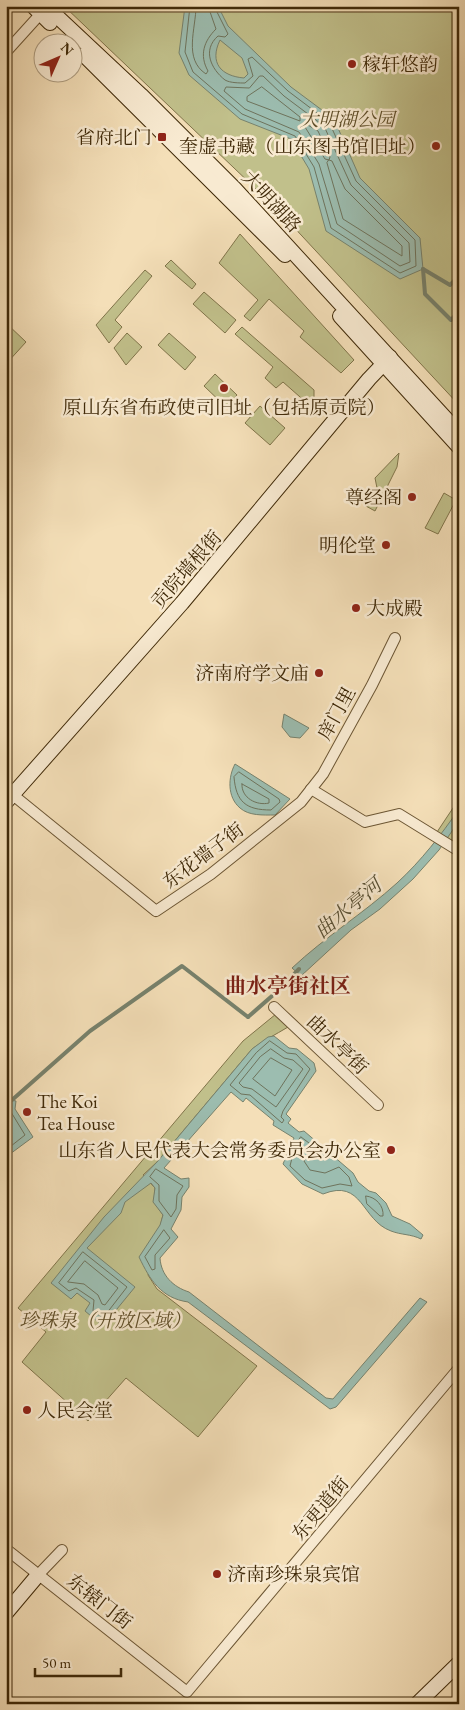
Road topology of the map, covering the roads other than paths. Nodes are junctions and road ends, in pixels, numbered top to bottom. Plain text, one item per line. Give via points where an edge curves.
1 (42, 8) edge
2 (61, 32) edge
3 (6, 52) edge
4 (82, 55) edge
5 (386, 360) junction
6 (459, 433) edge
7 (459, 447) edge
8 (395, 638) dead end
9 (311, 789) junction
10 (10, 799) edge
11 (301, 802) joint
12 (459, 851) edge
13 (274, 1007) dead end
14 (378, 1106) dead end
15 (459, 1368) edge
16 (6, 1549) edge
17 (62, 1550) dead end
18 (38, 1575) junction
19 (6, 1613) edge
20 (459, 1664) edge
21 (187, 1692) joint
22 (417, 1704) edge

1 - 2 main road, 大明湖路
1 - 3 street
1 - 5 main road, 大明湖路 via 141,95 230,184
4 - 5 main road, 大明湖路
5 - 6 main road, 大明湖路
5 - 7 main road, 大明湖路
5 - 10 main road, 贡院墙根街 via 182,603
8 - 9 street, 庠门里 via 372,686 323,774
9 - 11 street, 庠门里
9 - 12 street via 365,822 399,814
10 - 11 street, 东花墙子街 via 156,911 211,874
13 - 14 street, 曲水亭街
15 - 21 street, 东更道街
16 - 18 street, 东辕门街
17 - 18 street
18 - 19 main road
18 - 21 street, 东辕门街
20 - 22 main road

